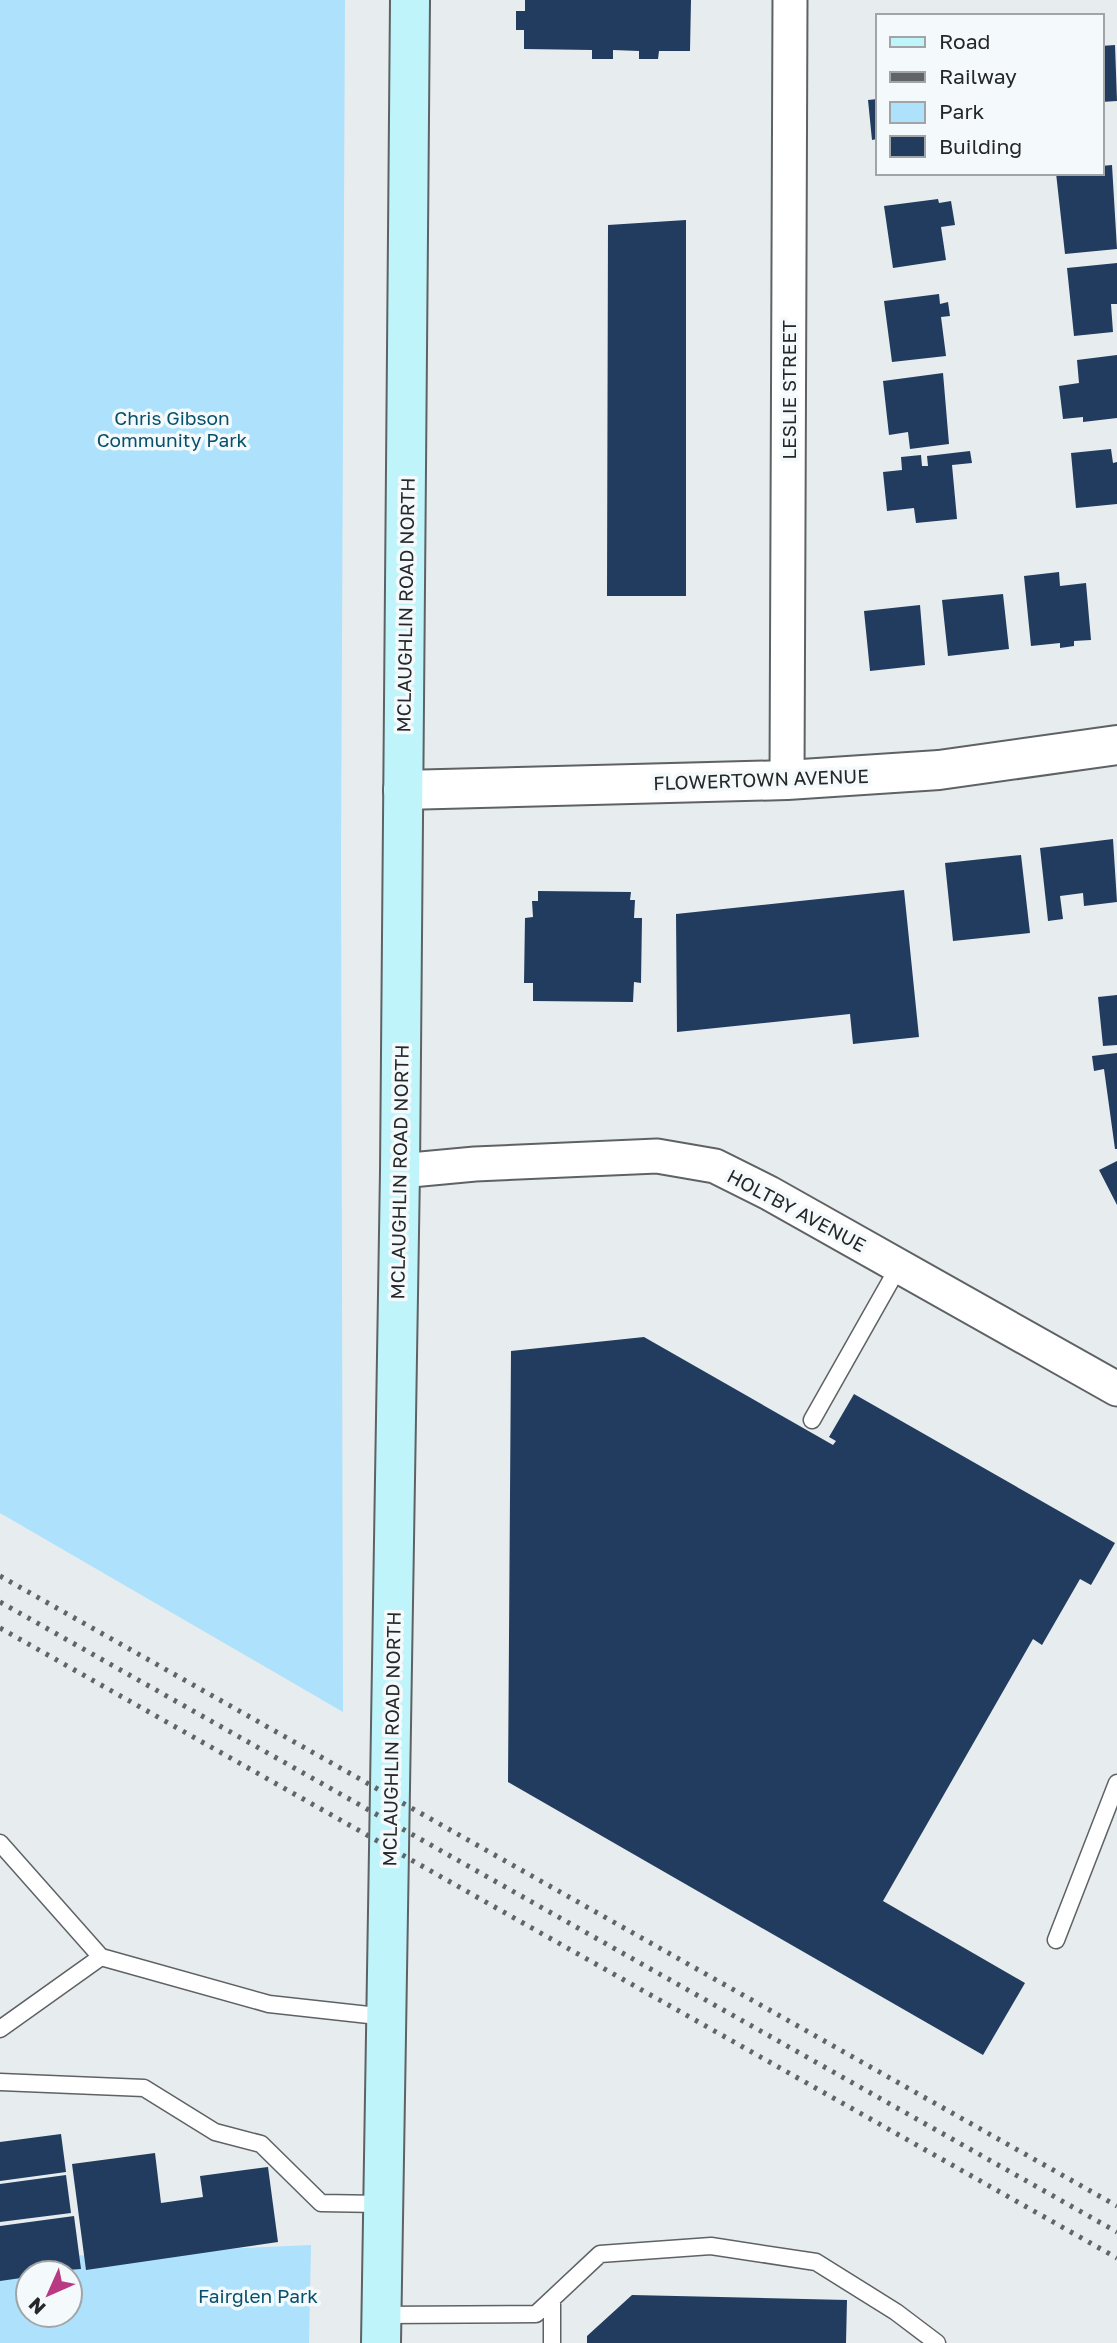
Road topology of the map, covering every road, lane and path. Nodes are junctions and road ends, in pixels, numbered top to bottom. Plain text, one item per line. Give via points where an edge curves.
1 (410, 0) edge
2 (790, 0) edge
3 (1117, 745) edge
4 (787, 780) junction
5 (403, 790) junction
6 (400, 1171) junction
7 (899, 1266) junction
8 (1117, 1389) edge
9 (812, 1420) dead end
10 (1117, 1783) edge
11 (0, 1843) edge
12 (1056, 1940) dead end
13 (101, 1957) junction
14 (387, 2017) junction
15 (0, 2029) edge
16 (0, 2081) edge
17 (381, 2204) junction
18 (552, 2299) junction
19 (381, 2329) edge
20 (552, 2343) edge
21 (937, 2343) edge

1 - 5 main road, MCLAUGHLIN ROAD NORTH
2 - 4 street, LESLIE STREET
3 - 4 street, FLOWERTOWN AVENUE via 939,770
4 - 5 street, FLOWERTOWN AVENUE
5 - 6 main road, MCLAUGHLIN ROAD NORTH
6 - 7 street, HOLTBY AVENUE via 657,1156 715,1166
6 - 14 main road, MCLAUGHLIN ROAD NORTH
7 - 8 street, HOLTBY AVENUE
7 - 9 lane
10 - 12 lane
11 - 13 lane
13 - 14 lane via 269,2004
13 - 15 lane
14 - 17 main road, MCLAUGHLIN ROAD NORTH
16 - 17 lane via 144,2088 215,2132 261,2144 321,2203
17 - 19 main road, MCLAUGHLIN ROAD NORTH
18 - 19 lane via 536,2314
18 - 20 lane
18 - 21 lane via 600,2255 711,2246 816,2262

